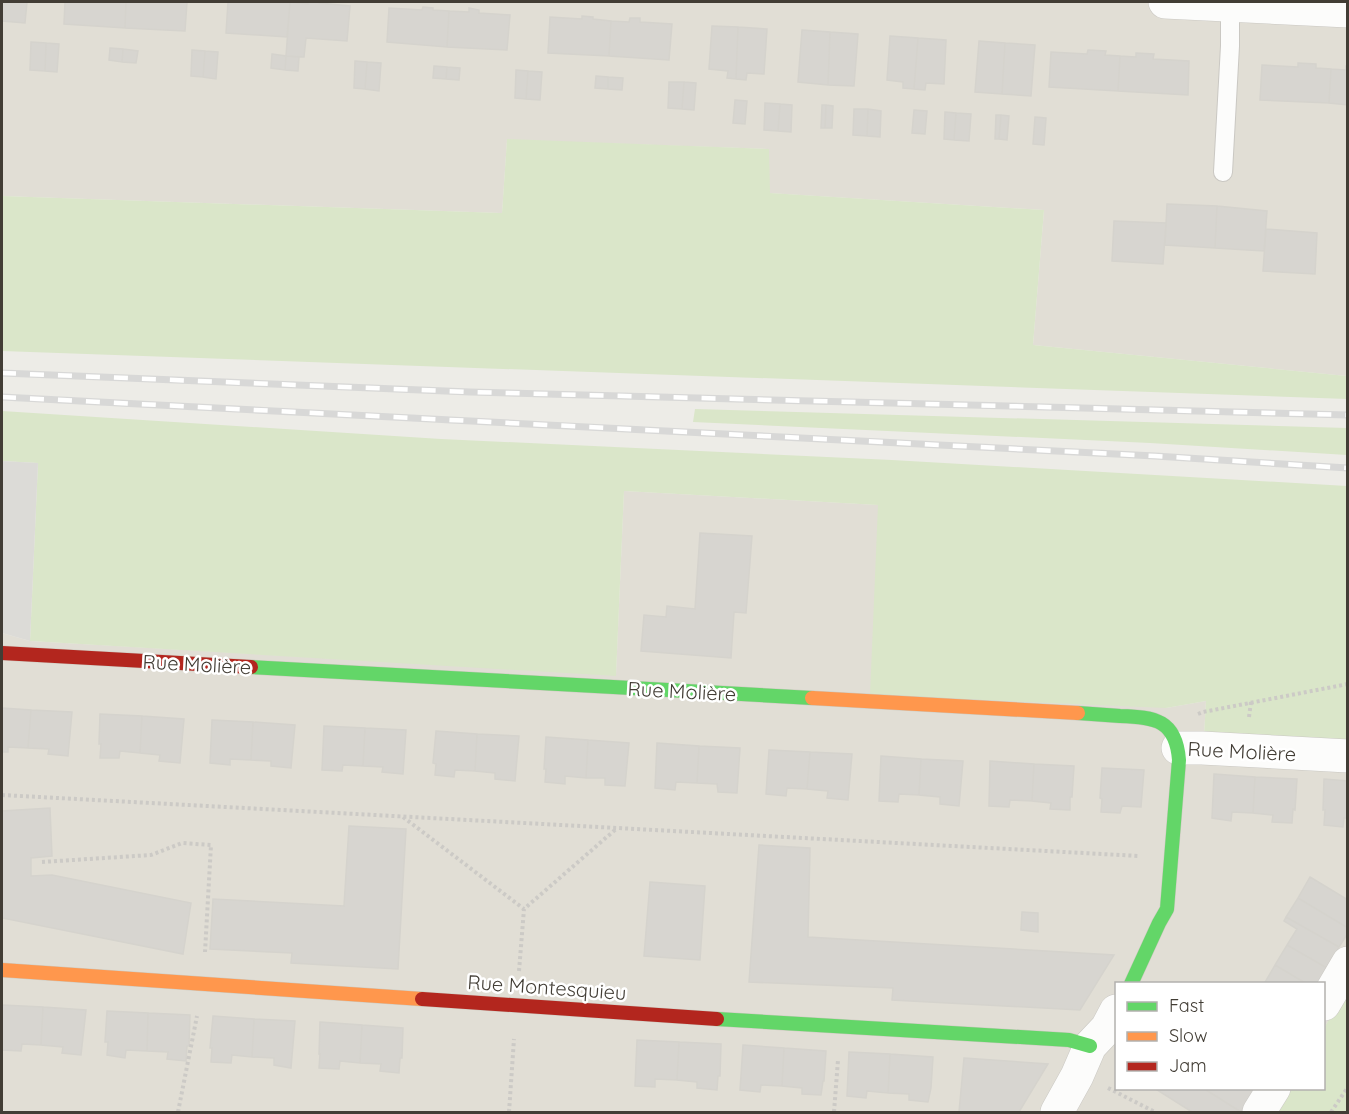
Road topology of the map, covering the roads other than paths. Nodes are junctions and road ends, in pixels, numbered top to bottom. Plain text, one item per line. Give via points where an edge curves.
1 (1165, 2) edge
2 (1230, 4) junction
3 (1347, 10) edge
4 (1223, 171) dead end
5 (2, 653) edge
6 (1173, 738) junction
7 (1347, 756) edge
8 (1347, 963) edge
9 (2, 970) edge
10 (1132, 982) edge
11 (1325, 1001) edge
12 (1115, 1013) edge
13 (1084, 1061) junction
14 (1273, 1090) edge
15 (1057, 1113) edge
16 (1259, 1113) edge

1 - 2 street
2 - 3 street
2 - 4 lane
5 - 6 street, Rue Molière via 1147,717 1158,721
6 - 7 street, Rue Molière via 1202,748
6 - 10 street via 1179,760 1167,909
8 - 11 street
9 - 13 street, Rue Montesquieu via 1069,1040
12 - 13 street
13 - 15 street
14 - 16 street

